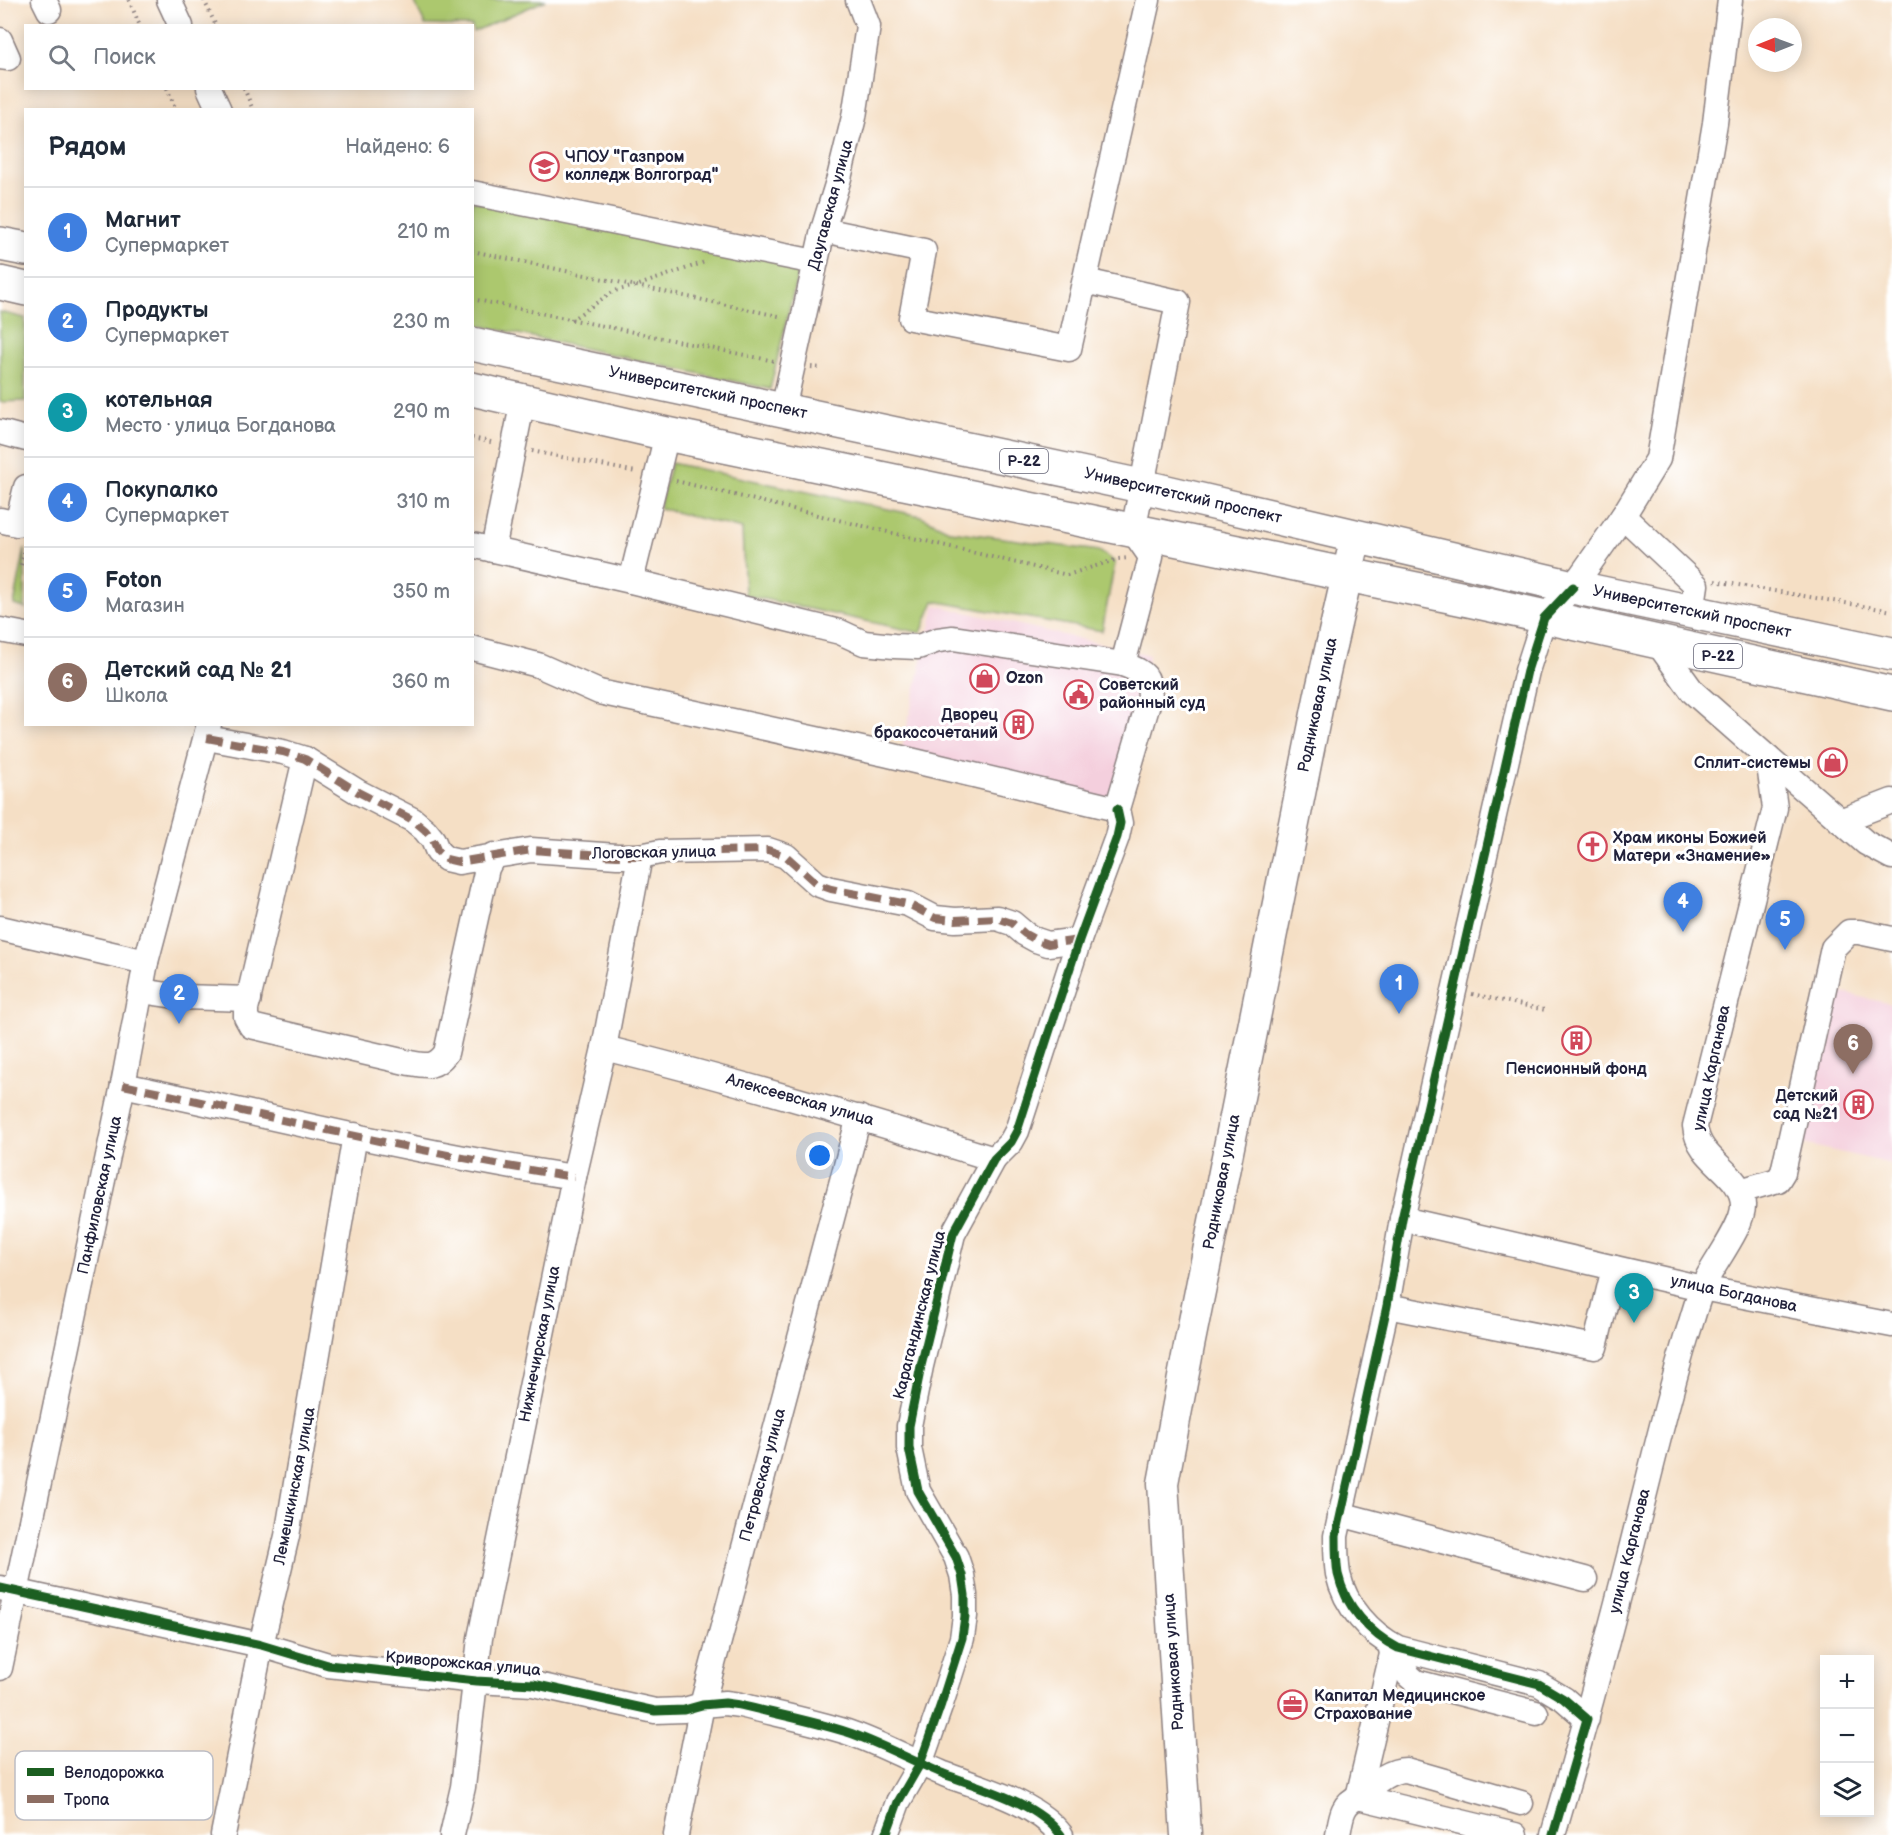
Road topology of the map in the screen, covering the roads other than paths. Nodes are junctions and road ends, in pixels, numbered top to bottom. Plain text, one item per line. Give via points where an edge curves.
1 (169, 0) edge
2 (858, 0) edge
3 (1148, 0) edge
4 (1730, 0) edge
5 (180, 24) edge
6 (0, 40) edge
7 (0, 57) edge
8 (210, 90) edge
9 (218, 108) edge
10 (474, 193) edge
11 (823, 230) junction
12 (0, 243) edge
13 (24, 249) edge
14 (815, 262) junction
15 (1085, 281) junction
16 (0, 283) edge
17 (24, 289) edge
18 (474, 344) edge
19 (474, 389) edge
20 (523, 400) junction
21 (783, 409) junction
22 (0, 432) edge
23 (667, 434) junction
24 (24, 438) edge
25 (1141, 486) junction
26 (24, 494) edge
27 (1623, 516) junction
28 (0, 520) edge
29 (1356, 536) junction
30 (1142, 544) junction
31 (483, 548) edge
32 (1347, 575) junction
33 (632, 581) junction
34 (1573, 587) junction
35 (1692, 612) junction
36 (1544, 618) junction
37 (0, 630) edge
38 (24, 635) edge
39 (1658, 642) junction
40 (474, 649) edge
41 (1892, 654) edge
42 (1123, 664) junction
43 (1892, 694) edge
44 (208, 731) edge
45 (1767, 758) junction
46 (305, 759) junction
47 (1892, 801) edge
48 (1117, 809) junction
49 (1840, 821) junction
50 (494, 855) junction
51 (640, 856) junction
52 (1892, 857) edge
53 (0, 928) edge
54 (1892, 939) edge
55 (1079, 940) junction
56 (147, 962) junction
57 (141, 991) junction
58 (249, 999) junction
59 (604, 1048) junction
60 (123, 1085) junction
61 (859, 1117) junction
62 (355, 1135) junction
63 (994, 1159) junction
64 (574, 1177) junction
65 (1740, 1191) junction
66 (1402, 1218) junction
67 (1614, 1268) junction
68 (1702, 1288) junction
69 (1387, 1306) junction
70 (1892, 1325) edge
71 (1340, 1514) junction
72 (1585, 1579) dead end
73 (8, 1590) edge
74 (1390, 1644) junction
75 (261, 1645) junction
76 (0, 1668) edge
77 (476, 1681) junction
78 (702, 1705) junction
79 (1536, 1713) dead end
80 (1587, 1719) junction
81 (920, 1764) junction
82 (1358, 1797) junction
83 (1521, 1803) dead end
84 (223, 1835) edge
85 (452, 1835) edge
86 (676, 1835) edge
87 (886, 1835) edge
88 (1060, 1835) edge
89 (1186, 1835) edge
90 (1338, 1835) edge
91 (1515, 1835) edge
92 (1553, 1835) edge

1 - 5 street
2 - 11 street, Даугавская улица via 868,26 856,106
3 - 15 street
4 - 27 street via 1715,123 1658,459
6 - 7 street via 8,58
8 - 9 street
10 - 14 street
11 - 14 street, Даугавская улица
11 - 15 street via 924,251 910,318 933,323 1069,349
12 - 13 highway
14 - 21 street, Даугавская улица
15 - 25 street via 1178,302
16 - 17 highway
18 - 21 highway, Университетский проспект / Р-22
19 - 20 highway, Р-22
20 - 23 highway, Р-22
20 - 31 street via 514,447
21 - 25 highway, Университетский проспект / Р-22
22 - 24 street
23 - 30 highway, Р-22
23 - 33 street
25 - 29 highway, Университетский проспект / Р-22
25 - 30 street
26 - 28 street via 16,524
27 - 34 street
27 - 35 street via 1696,585
29 - 32 main road, Родниковая улица
29 - 34 highway, Университетский проспект / Р-22
30 - 32 highway, Р-22
30 - 42 street
31 - 33 street
32 - 36 highway, Р-22
32 - 89 main road, Родниковая улица via 1317,705 1163,1483
33 - 42 street via 840,632 864,643 918,647 953,638
34 - 35 highway, Университетский проспект / Р-22
34 - 36 street
35 - 41 highway, Университетский проспект / Р-22
36 - 39 highway, Р-22
36 - 66 street via 1524,683
37 - 38 street
39 - 43 highway, Р-22
39 - 45 street via 1693,692
40 - 48 street via 538,665 599,692
42 - 48 street, Карагандинская улица via 1148,679 1150,697
44 - 46 street, Логовская улица
44 - 56 street, Панфиловская улица
45 - 49 street
45 - 65 street, улица Карганова via 1775,808 1695,1126 1701,1147
46 - 50 street, Логовская улица via 413,820 446,859 459,862
46 - 58 street
47 - 49 street
48 - 55 street, Карагандинская улица via 1117,837
49 - 52 street via 1866,843
50 - 51 street, Логовская улица via 531,850
50 - 58 street via 487,868 446,1053 440,1062 428,1066 410,1063 251,1026 246,1017
51 - 55 street, Логовская улица via 660,852 768,850 786,856 818,884 831,889 908,904 935,918 997,918 1048,944
51 - 59 street, Нижнечирская улица
53 - 56 street
54 - 65 street via 1849,932 1833,948 1783,1172 1778,1180
55 - 63 street, Карагандинская улица via 1017,1131
56 - 57 street, Панфиловская улица
57 - 58 street
57 - 60 street, Панфиловская улица
59 - 61 street, Алексеевская улица
59 - 64 street, Нижнечирская улица
60 - 62 street
60 - 73 street, Панфиловская улица
61 - 63 street, Алексеевская улица
61 - 78 street, Петровская улица
62 - 64 street
62 - 75 street, Лемешкинская улица via 287,1536
63 - 81 street, Карагандинская улица via 953,1234 909,1426 909,1448 918,1491 956,1557 965,1595 962,1638
64 - 77 street, Нижнечирская улица via 480,1638
65 - 68 street, улица Карганова via 1744,1207 1739,1222
66 - 67 street, улица Богданова
66 - 69 street
67 - 68 street, улица Богданова
67 - 69 street via 1596,1347
68 - 70 street, улица Богданова
68 - 80 street, улица Карганова via 1666,1408
69 - 71 street
71 - 72 street
71 - 74 street via 1336,1554 1344,1592 1370,1630
73 - 75 street, Криворожская улица
73 - 76 street, Панфиловская улица
74 - 79 street via 1416,1682
74 - 80 street via 1539,1684
74 - 82 street via 1392,1654
75 - 77 street, Криворожская улица via 328,1665
75 - 84 street, Лемешкинская улица
77 - 78 street, Криворожская улица via 533,1684 655,1711
77 - 85 street, Нижнечирская улица via 463,1787
78 - 81 street, Криворожская улица via 740,1705 806,1721 849,1733
78 - 86 street, Петровская улица
80 - 92 street
81 - 87 street, Карагандинская улица via 898,1802
81 - 88 street, Криворожская улица via 1032,1810
82 - 83 street via 1386,1774 1406,1770
82 - 90 street via 1344,1807
82 - 91 street

